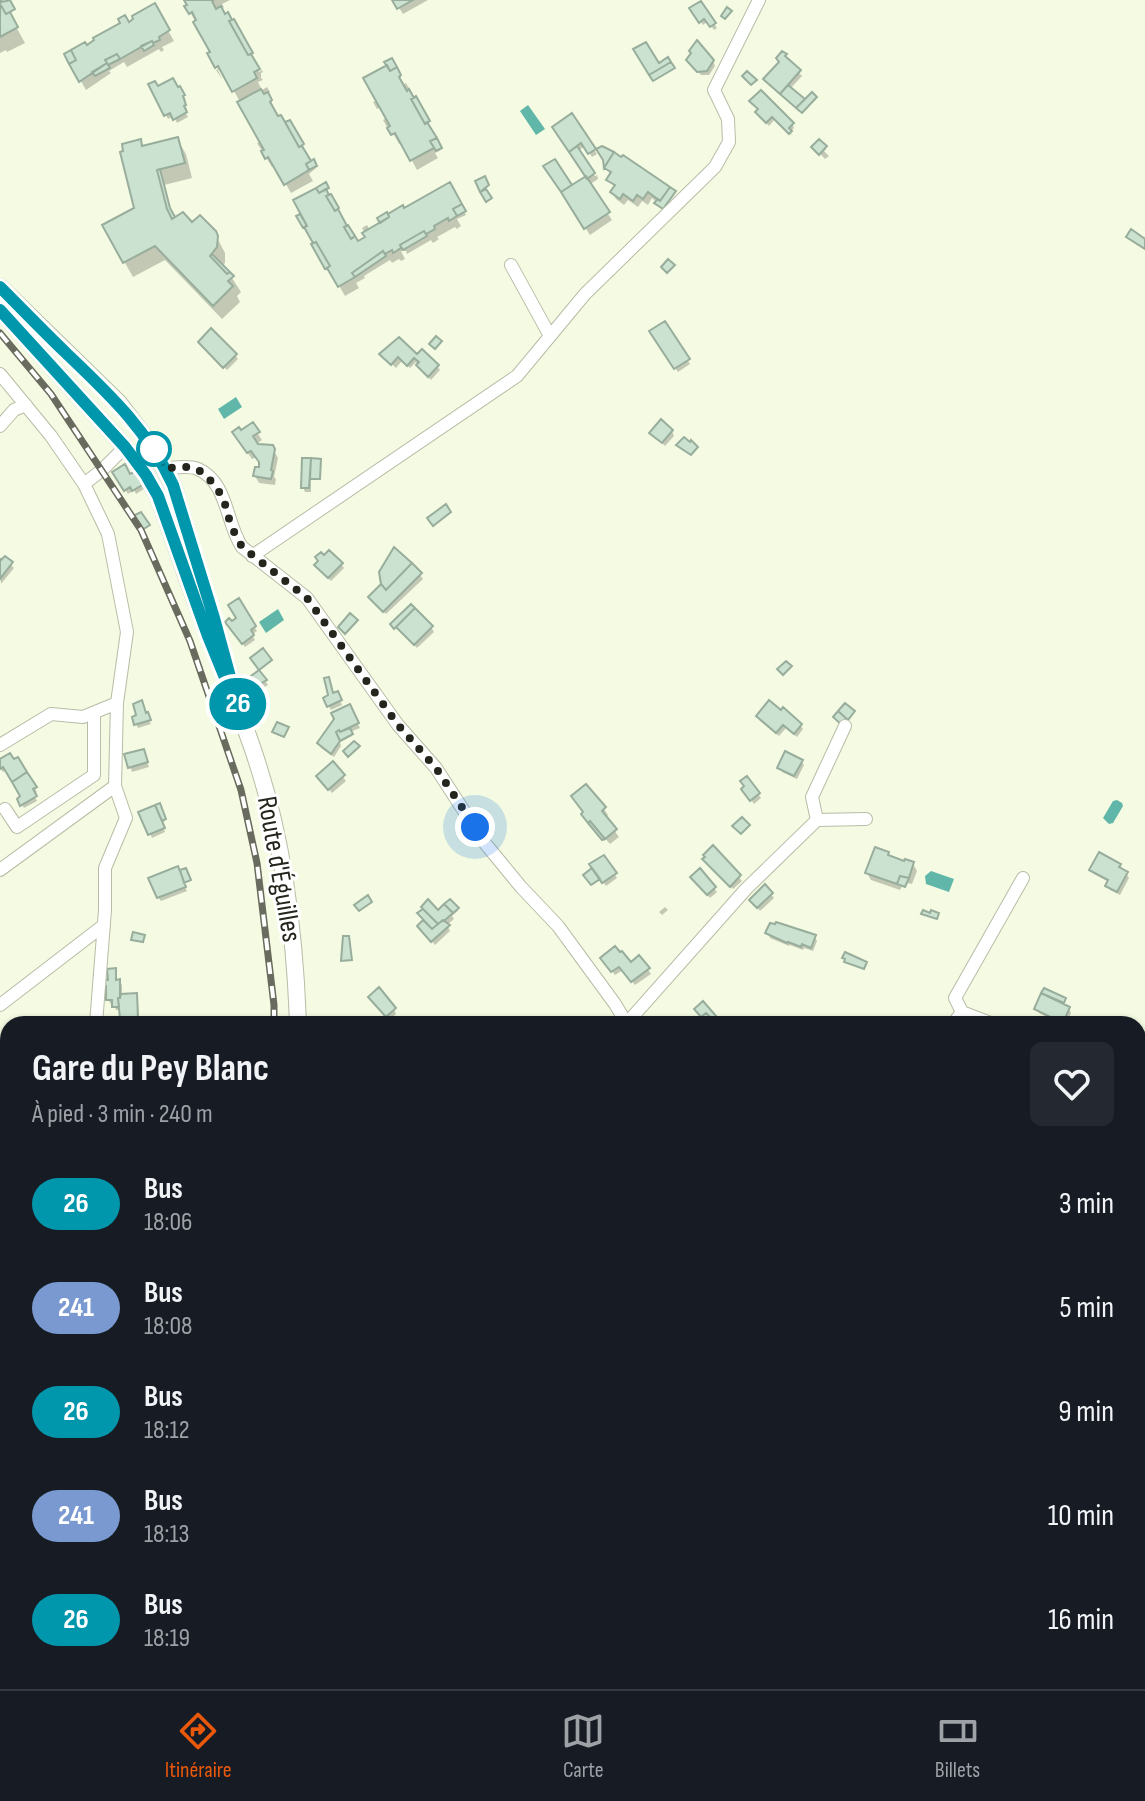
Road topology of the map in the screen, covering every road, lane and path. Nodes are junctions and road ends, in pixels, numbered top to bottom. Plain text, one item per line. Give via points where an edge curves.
1 (759, 0) edge
2 (511, 265) dead end
3 (0, 287) edge
4 (0, 310) edge
5 (550, 336) junction
6 (0, 374) edge
7 (26, 405) junction
8 (0, 426) edge
9 (140, 429) junction
10 (125, 447) junction
11 (165, 468) junction
12 (148, 478) junction
13 (84, 484) junction
14 (252, 556) junction
15 (117, 703) junction
16 (94, 713) junction
17 (241, 717) junction
18 (845, 726) dead end
19 (0, 745) edge
20 (115, 786) junction
21 (5, 809) dead end
22 (866, 819) dead end
23 (817, 820) junction
24 (0, 870) edge
25 (1023, 878) dead end
26 (104, 925) junction
27 (0, 1005) edge
28 (962, 1012) junction
29 (97, 1016) edge
30 (298, 1016) edge
31 (622, 1016) edge
32 (634, 1016) edge
33 (959, 1016) edge
34 (972, 1016) edge

1 - 5 street via 714,90 728,119 729,142 715,167 585,294
2 - 5 street
3 - 9 street, Route d'Éguilles
4 - 10 street, Route d'Éguilles
5 - 14 street via 517,376
6 - 7 street
7 - 8 street
7 - 13 street
9 - 10 street
9 - 11 street, Route d'Éguilles
10 - 12 street, Route d'Éguilles
10 - 13 street
11 - 12 street
11 - 14 street via 187,467 207,476 223,497 235,537
11 - 17 street, Route d'Éguilles
12 - 17 street, Route d'Éguilles
13 - 15 street via 108,534 127,632
14 - 31 street via 307,598 398,725 436,768 484,842 558,926
15 - 16 street
15 - 20 street
16 - 19 street via 51,714
16 - 21 street via 94,775 17,827
17 - 30 street, Route d'Éguilles via 259,765 282,865 296,960
18 - 23 street via 812,797
20 - 24 street
20 - 26 street via 126,818 105,868
22 - 23 street
23 - 32 street via 746,889
25 - 28 street via 955,998
26 - 27 street
26 - 29 street
28 - 33 street
28 - 34 street

